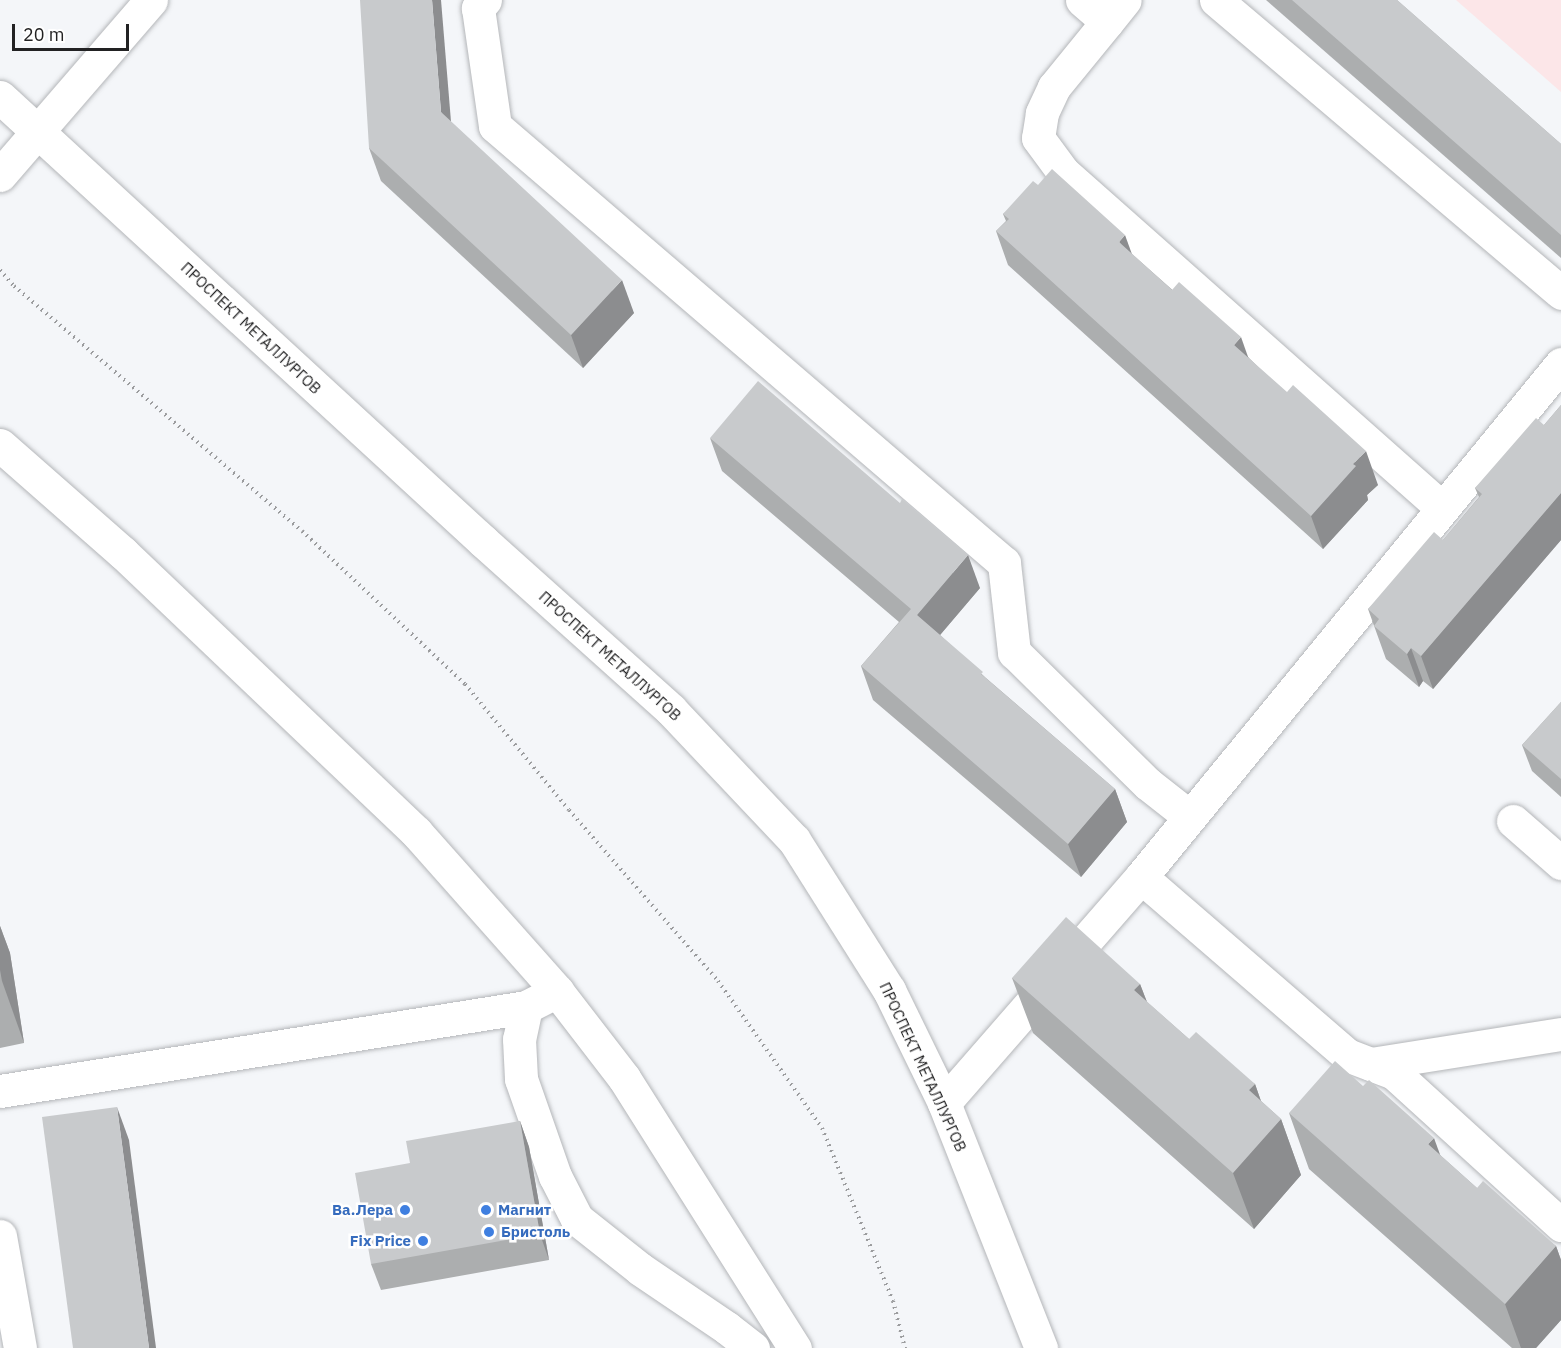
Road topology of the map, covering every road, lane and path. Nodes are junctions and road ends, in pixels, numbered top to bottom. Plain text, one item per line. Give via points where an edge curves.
1 (152, 0) edge
2 (485, 0) edge
3 (1082, 0) edge
4 (1216, 0) edge
5 (1116, 11) edge
6 (0, 97) edge
7 (38, 131) junction
8 (0, 175) edge
9 (0, 270) edge
10 (1561, 293) edge
11 (1561, 363) edge
12 (2, 448) edge
13 (1442, 508) junction
14 (1190, 817) junction
15 (1513, 821) dead end
16 (1561, 864) edge
17 (1141, 877) junction
18 (557, 991) junction
19 (526, 1007) junction
20 (1561, 1034) edge
21 (1371, 1064) junction
22 (0, 1091) edge
23 (944, 1103) junction
24 (1561, 1225) edge
25 (0, 1236) edge
26 (20, 1348) edge
27 (753, 1348) edge
28 (795, 1348) edge
29 (905, 1348) edge
30 (1041, 1348) edge

1 - 7 street
2 - 14 street via 478,8 495,126 1004,563 1014,652 1148,784
3 - 5 street
4 - 10 street
5 - 13 street via 1054,87 1042,113 1038,138 1063,172
6 - 7 street, ПРОСПЕКТ МЕТАЛЛУРГОВ
7 - 8 street
7 - 23 street, ПРОСПЕКТ МЕТАЛЛУРГОВ via 671,710 794,840 890,990
9 - 29 path via 302,531 465,684 718,981 822,1128 893,1301
11 - 13 street
12 - 18 street via 123,553 416,832
13 - 14 street
14 - 17 street
15 - 16 street
17 - 21 street via 1347,1055
17 - 23 street
18 - 19 street
18 - 28 street via 624,1078
19 - 22 street
19 - 27 street via 519,1040 521,1079 555,1176 577,1219 640,1269
20 - 21 street
21 - 24 street via 1394,1073
23 - 30 street, ПРОСПЕКТ МЕТАЛЛУРГОВ
25 - 26 street

